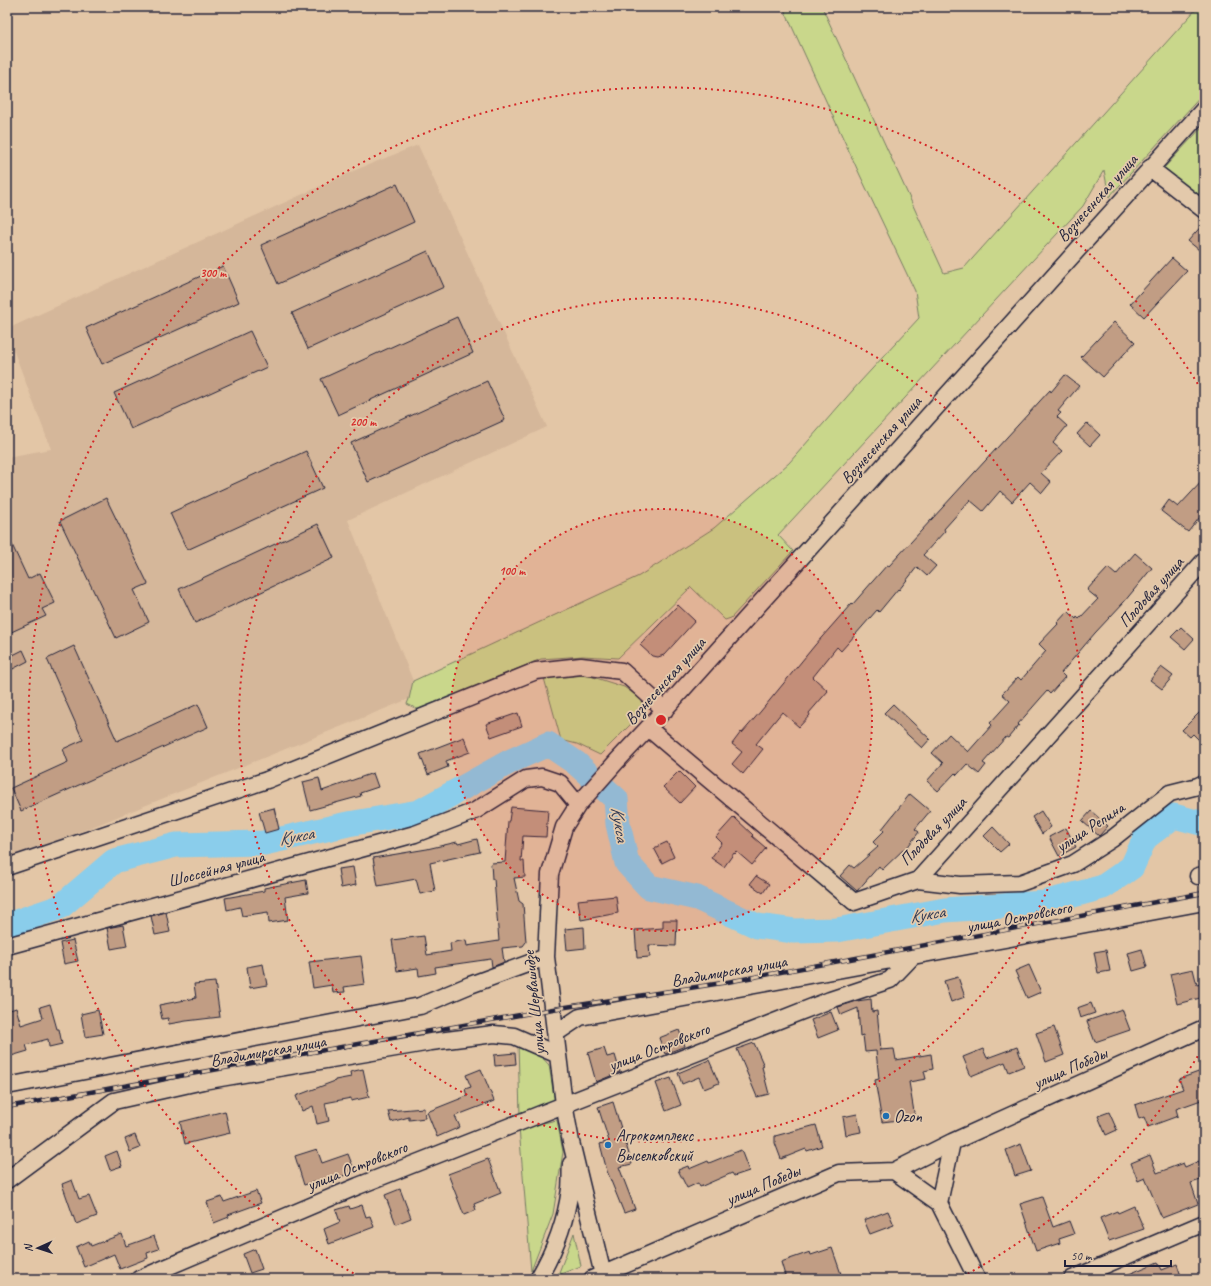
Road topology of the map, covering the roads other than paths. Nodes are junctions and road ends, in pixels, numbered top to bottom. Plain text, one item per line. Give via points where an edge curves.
1 (1204, 109) edge
2 (1150, 168) junction
3 (1204, 210) edge
4 (1204, 561) edge
5 (665, 710) junction
6 (648, 728) junction
7 (1204, 783) edge
8 (582, 800) junction
9 (7, 866) edge
10 (918, 880) junction
11 (1204, 902) edge
12 (7, 946) edge
13 (913, 956) junction
14 (546, 958) junction
15 (1204, 1028) edge
16 (556, 1033) junction
17 (558, 1055) junction
18 (7, 1086) edge
19 (564, 1104) junction
20 (571, 1142) junction
21 (952, 1142) junction
22 (894, 1171) junction
23 (7, 1180) edge
24 (939, 1203) junction
25 (1204, 1223) edge
26 (599, 1278) edge
27 (139, 1279) edge
28 (538, 1279) edge
29 (977, 1279) edge
30 (1072, 1279) edge

1 - 2 street, Вознесенская улица
2 - 3 street
2 - 5 street, Вознесенская улица
4 - 10 street, Плодовая улица
5 - 6 street, Вознесенская улица
5 - 9 street via 622,671 582,666 536,671 267,780
6 - 8 street, Вознесенская улица
6 - 10 street, Плодовая улица via 854,902
7 - 10 street, улица Репина via 1170,793 1112,839 1073,864 1020,883 960,885
8 - 12 street, Шоссейная улица via 560,783 542,777 526,779 475,811 415,834
8 - 14 street, улица Шервашидзе via 564,827 550,874
11 - 13 street, улица Островского
13 - 16 street, Владимирская улица via 580,1017
13 - 19 street, улица Островского via 890,980 830,1000
14 - 16 street, улица Шервашидзе
14 - 18 street, Владимирская улица via 420,1006
15 - 21 street, улица Победы
16 - 17 street, улица Шервашидзе
17 - 19 street, улица Шервашидзе
17 - 23 street, Владимирская улица via 514,1036 494,1034 430,1042 203,1081 114,1101
19 - 20 street, улица Шервашидзе
19 - 27 street, улица Островского via 358,1186
20 - 26 street, улица Шервашидзе
20 - 28 street, улица Шервашидзе via 570,1189 562,1226
21 - 22 street, улица Победы
21 - 24 street
22 - 24 street
22 - 26 street, улица Победы via 839,1173
24 - 29 street
25 - 30 street

